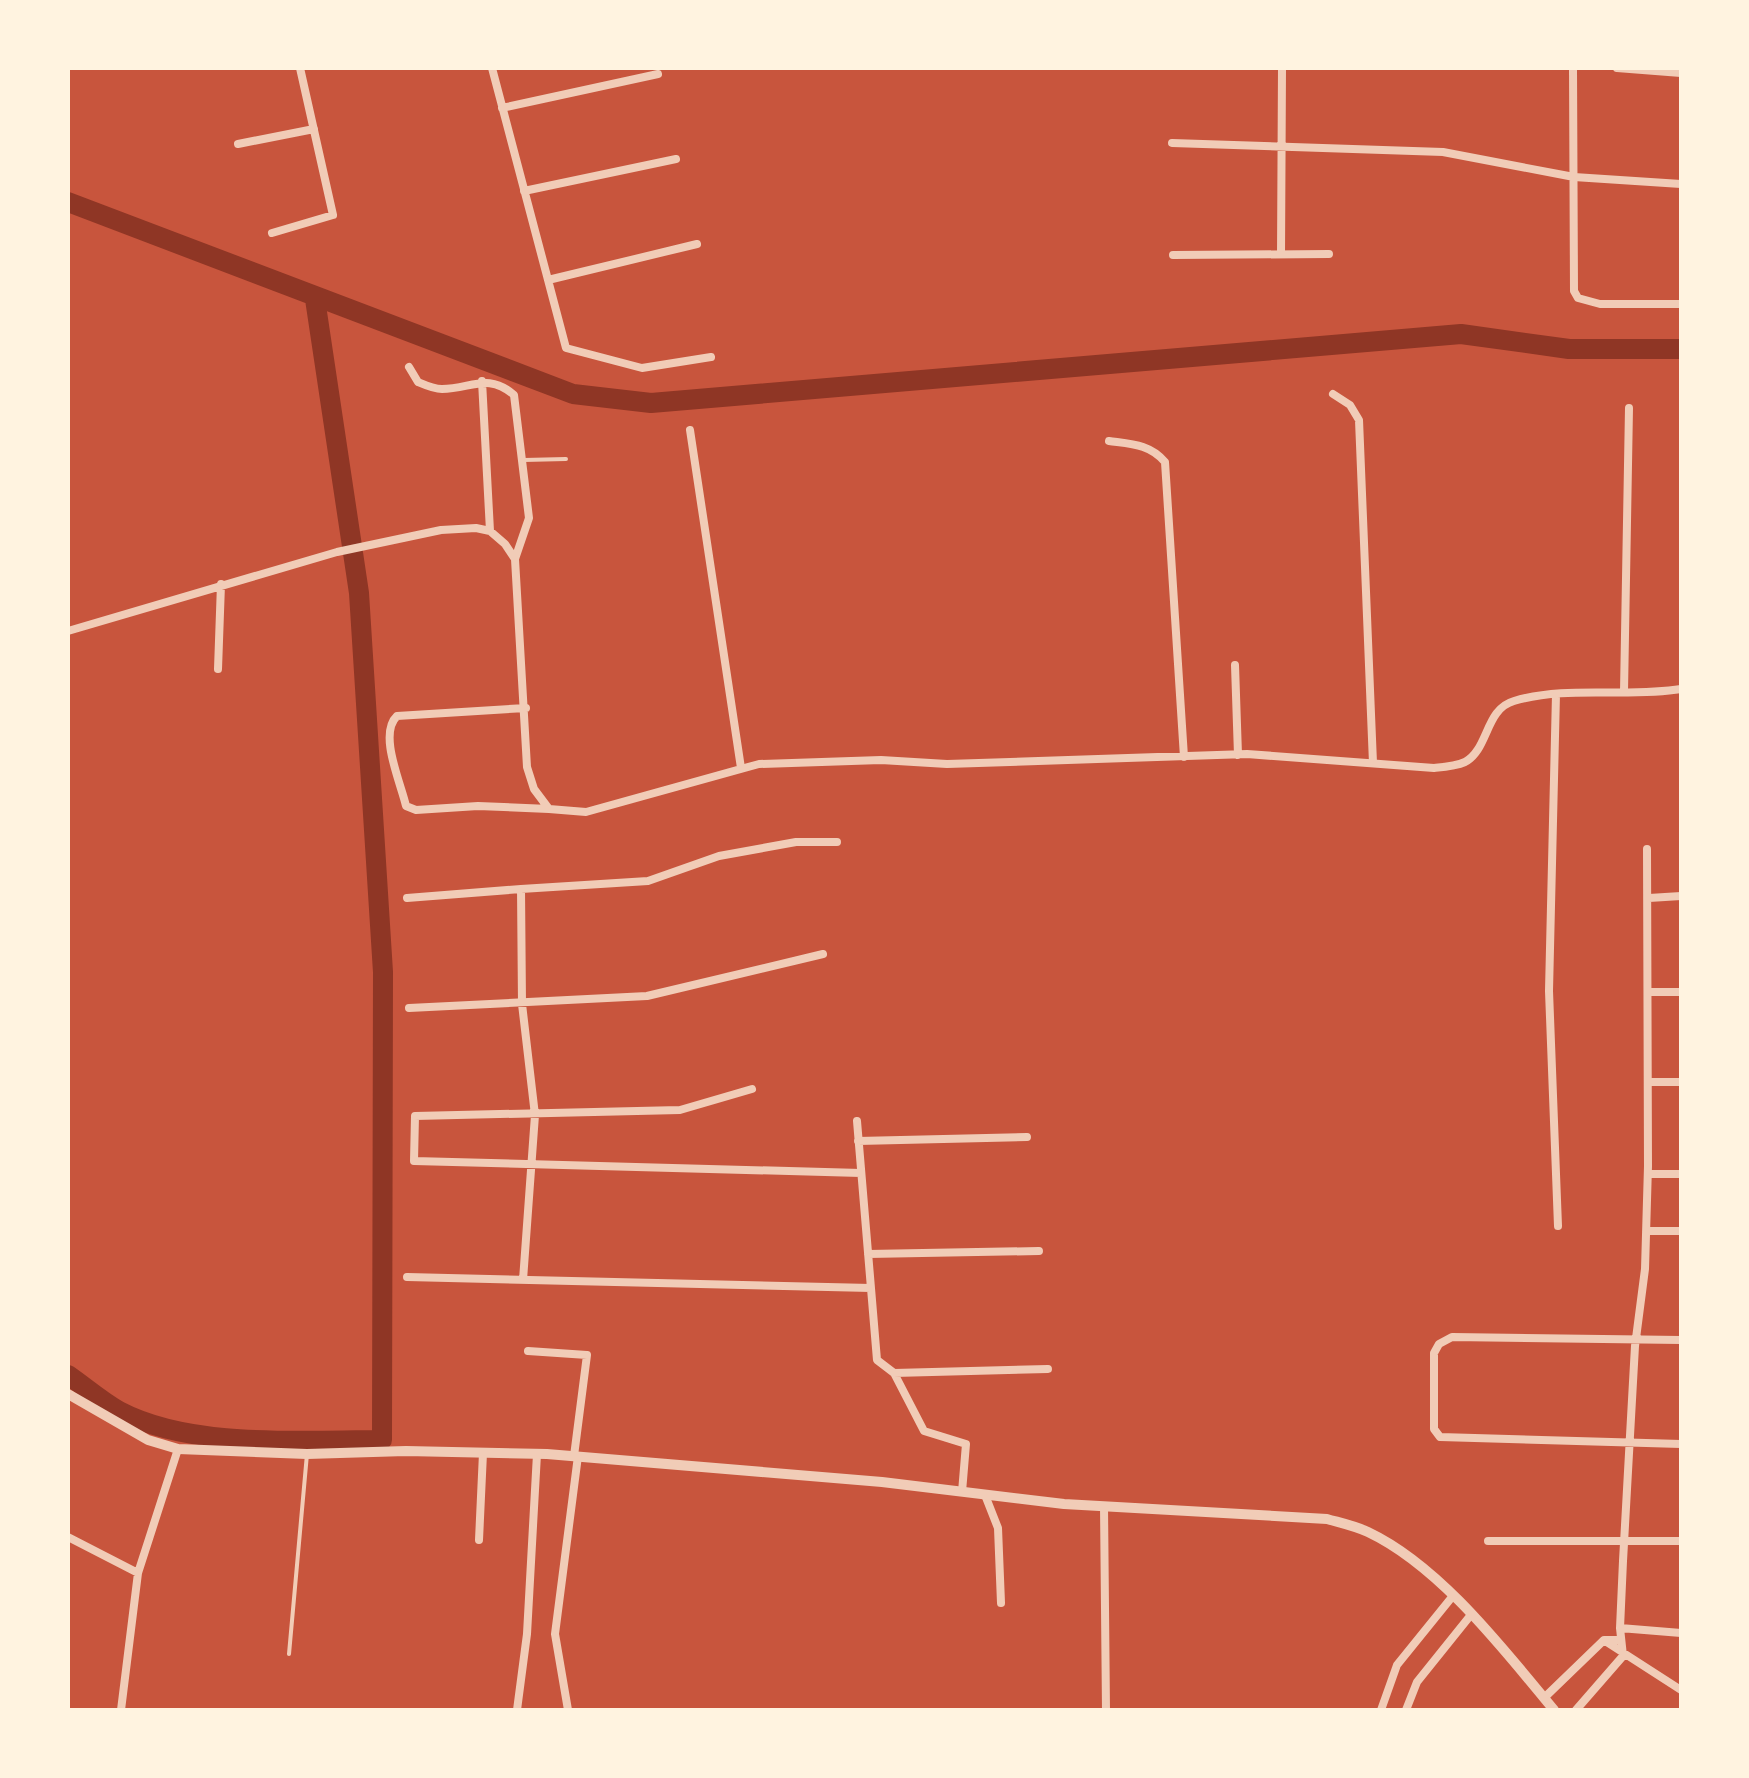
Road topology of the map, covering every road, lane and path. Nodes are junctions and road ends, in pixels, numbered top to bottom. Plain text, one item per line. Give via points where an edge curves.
1 (300, 68) edge
2 (492, 68) edge
3 (1282, 68) edge
4 (1573, 68) edge
5 (1617, 68) edge
6 (1681, 73) edge
7 (658, 74) dead end
8 (502, 108) junction
9 (314, 129) junction
10 (1172, 143) dead end
11 (238, 144) dead end
12 (1282, 146) junction
13 (676, 159) dead end
14 (1574, 177) junction
15 (1681, 184) edge
16 (524, 191) junction
17 (272, 233) dead end
18 (697, 244) dead end
19 (1281, 254) junction
20 (1329, 254) dead end
21 (1173, 255) dead end
22 (548, 280) junction
23 (1681, 304) edge
24 (711, 357) dead end
25 (409, 367) dead end
26 (482, 381) junction
27 (1333, 394) dead end
28 (1629, 408) dead end
29 (690, 430) dead end
30 (1109, 441) dead end
31 (566, 459) dead end
32 (524, 460) junction
33 (490, 531) junction
34 (515, 559) junction
35 (221, 584) junction
36 (68, 631) edge
37 (1235, 665) dead end
38 (218, 669) dead end
39 (1681, 689) edge
40 (1624, 692) junction
41 (1556, 694) junction
42 (526, 708) junction
43 (1238, 755) junction
44 (1184, 757) junction
45 (1373, 763) junction
46 (741, 768) junction
47 (549, 809) junction
48 (837, 842) dead end
49 (1647, 849) dead end
50 (521, 889) junction
51 (1681, 896) edge
52 (407, 898) dead end
53 (1649, 898) junction
54 (823, 954) dead end
55 (1648, 992) junction
56 (1681, 992) edge
57 (522, 1004) junction
58 (409, 1008) dead end
59 (1649, 1082) junction
60 (1681, 1082) edge
61 (752, 1089) dead end
62 (535, 1115) junction
63 (857, 1121) dead end
64 (1027, 1137) dead end
65 (858, 1141) junction
66 (531, 1165) junction
67 (861, 1173) junction
68 (1648, 1174) junction
69 (1681, 1174) edge
70 (1558, 1226) dead end
71 (1646, 1231) junction
72 (1681, 1231) edge
73 (1039, 1251) dead end
74 (868, 1254) junction
75 (407, 1277) dead end
76 (523, 1280) junction
77 (871, 1288) junction
78 (1636, 1339) junction
79 (1681, 1340) edge
80 (528, 1351) dead end
81 (1048, 1369) dead end
82 (894, 1373) junction
83 (68, 1394) edge
84 (1630, 1443) junction
85 (1681, 1444) edge
86 (178, 1449) junction
87 (483, 1453) junction
88 (307, 1454) junction
89 (537, 1454) junction
90 (576, 1456) junction
91 (962, 1492) junction
92 (985, 1495) junction
93 (1104, 1506) junction
94 (68, 1537) edge
95 (479, 1540) dead end
96 (1488, 1541) dead end
97 (1624, 1541) junction
98 (1681, 1541) edge
99 (138, 1573) junction
100 (1452, 1597) junction
101 (1001, 1603) dead end
102 (1470, 1616) junction
103 (1620, 1628) junction
104 (1681, 1633) edge
105 (1604, 1640) junction
106 (1621, 1640) junction
107 (289, 1654) dead end
108 (1623, 1656) junction
109 (1681, 1690) edge
110 (1544, 1698) junction
111 (124, 1710) edge
112 (517, 1710) edge
113 (568, 1710) edge
114 (1106, 1710) edge
115 (1381, 1710) edge
116 (1406, 1710) edge
117 (1554, 1710) edge
118 (1576, 1710) edge

1 - 9 street
2 - 8 street
3 - 12 street
4 - 14 street
5 - 6 street
7 - 8 street
8 - 16 street
9 - 11 street
9 - 17 street via 333,215
10 - 12 street
12 - 14 street via 1443,152
12 - 19 street
13 - 16 street
14 - 15 street
14 - 23 street via 1578,298 1600,304
16 - 22 street
18 - 22 street
19 - 20 street
19 - 21 street
22 - 24 street via 566,348 642,368
25 - 26 street via 418,382 443,390
26 - 32 street via 504,386 514,395
26 - 33 street
27 - 45 street via 1350,405 1359,420
28 - 40 street
29 - 46 street
30 - 44 street via 1146,447 1165,462
31 - 32 lane
32 - 34 street via 529,518
33 - 34 street
33 - 35 street via 441,530
34 - 42 street
35 - 36 street
35 - 38 street
37 - 43 street
39 - 40 street
40 - 41 street
41 - 45 street via 1511,701 1475,755 1463,763 1418,769
41 - 70 street via 1549,991
42 - 47 street via 527,767 534,789
42 - 47 street via 403,715 392,720 389,738 406,806
43 - 44 street
43 - 45 street
44 - 46 street via 947,764 845,761
46 - 47 street via 586,812
48 - 50 street via 796,842 719,856 648,881
49 - 53 street
50 - 52 street
50 - 57 street
51 - 53 street
53 - 55 street
54 - 57 street via 647,996
55 - 56 street
55 - 59 street
57 - 58 street
57 - 62 street
59 - 60 street
59 - 68 street
61 - 62 street via 680,1110
62 - 66 street
62 - 66 street via 415,1116 414,1161
63 - 65 street
64 - 65 street
65 - 67 street
66 - 67 street
66 - 76 street
67 - 74 street
68 - 69 street
68 - 71 street
71 - 72 street
71 - 78 street
73 - 74 street
74 - 77 street
75 - 76 street
76 - 77 street
77 - 82 street via 877,1360
78 - 79 street
78 - 84 street
78 - 84 street via 1452,1337 1434,1353 1434,1429 1440,1437
80 - 90 street via 587,1355
81 - 82 street
82 - 91 street via 924,1431 966,1444
83 - 86 street via 148,1440
84 - 85 street
84 - 97 street
86 - 88 street
86 - 99 street
87 - 88 street
87 - 89 street
87 - 95 street
88 - 107 lane
89 - 90 street
89 - 112 street via 527,1634
90 - 91 street
90 - 113 street via 555,1634
91 - 92 street
92 - 93 street
92 - 101 street via 998,1528
93 - 100 street via 1327,1519 1368,1532 1410,1559
93 - 114 street
94 - 99 street
96 - 97 street
97 - 98 street
97 - 103 street
99 - 111 street
100 - 102 street
100 - 115 street via 1397,1665
102 - 110 street
102 - 116 street via 1417,1682
103 - 104 street
103 - 106 street
105 - 106 street
105 - 108 street
105 - 110 street
106 - 108 street
108 - 109 street
108 - 118 street
110 - 117 street

